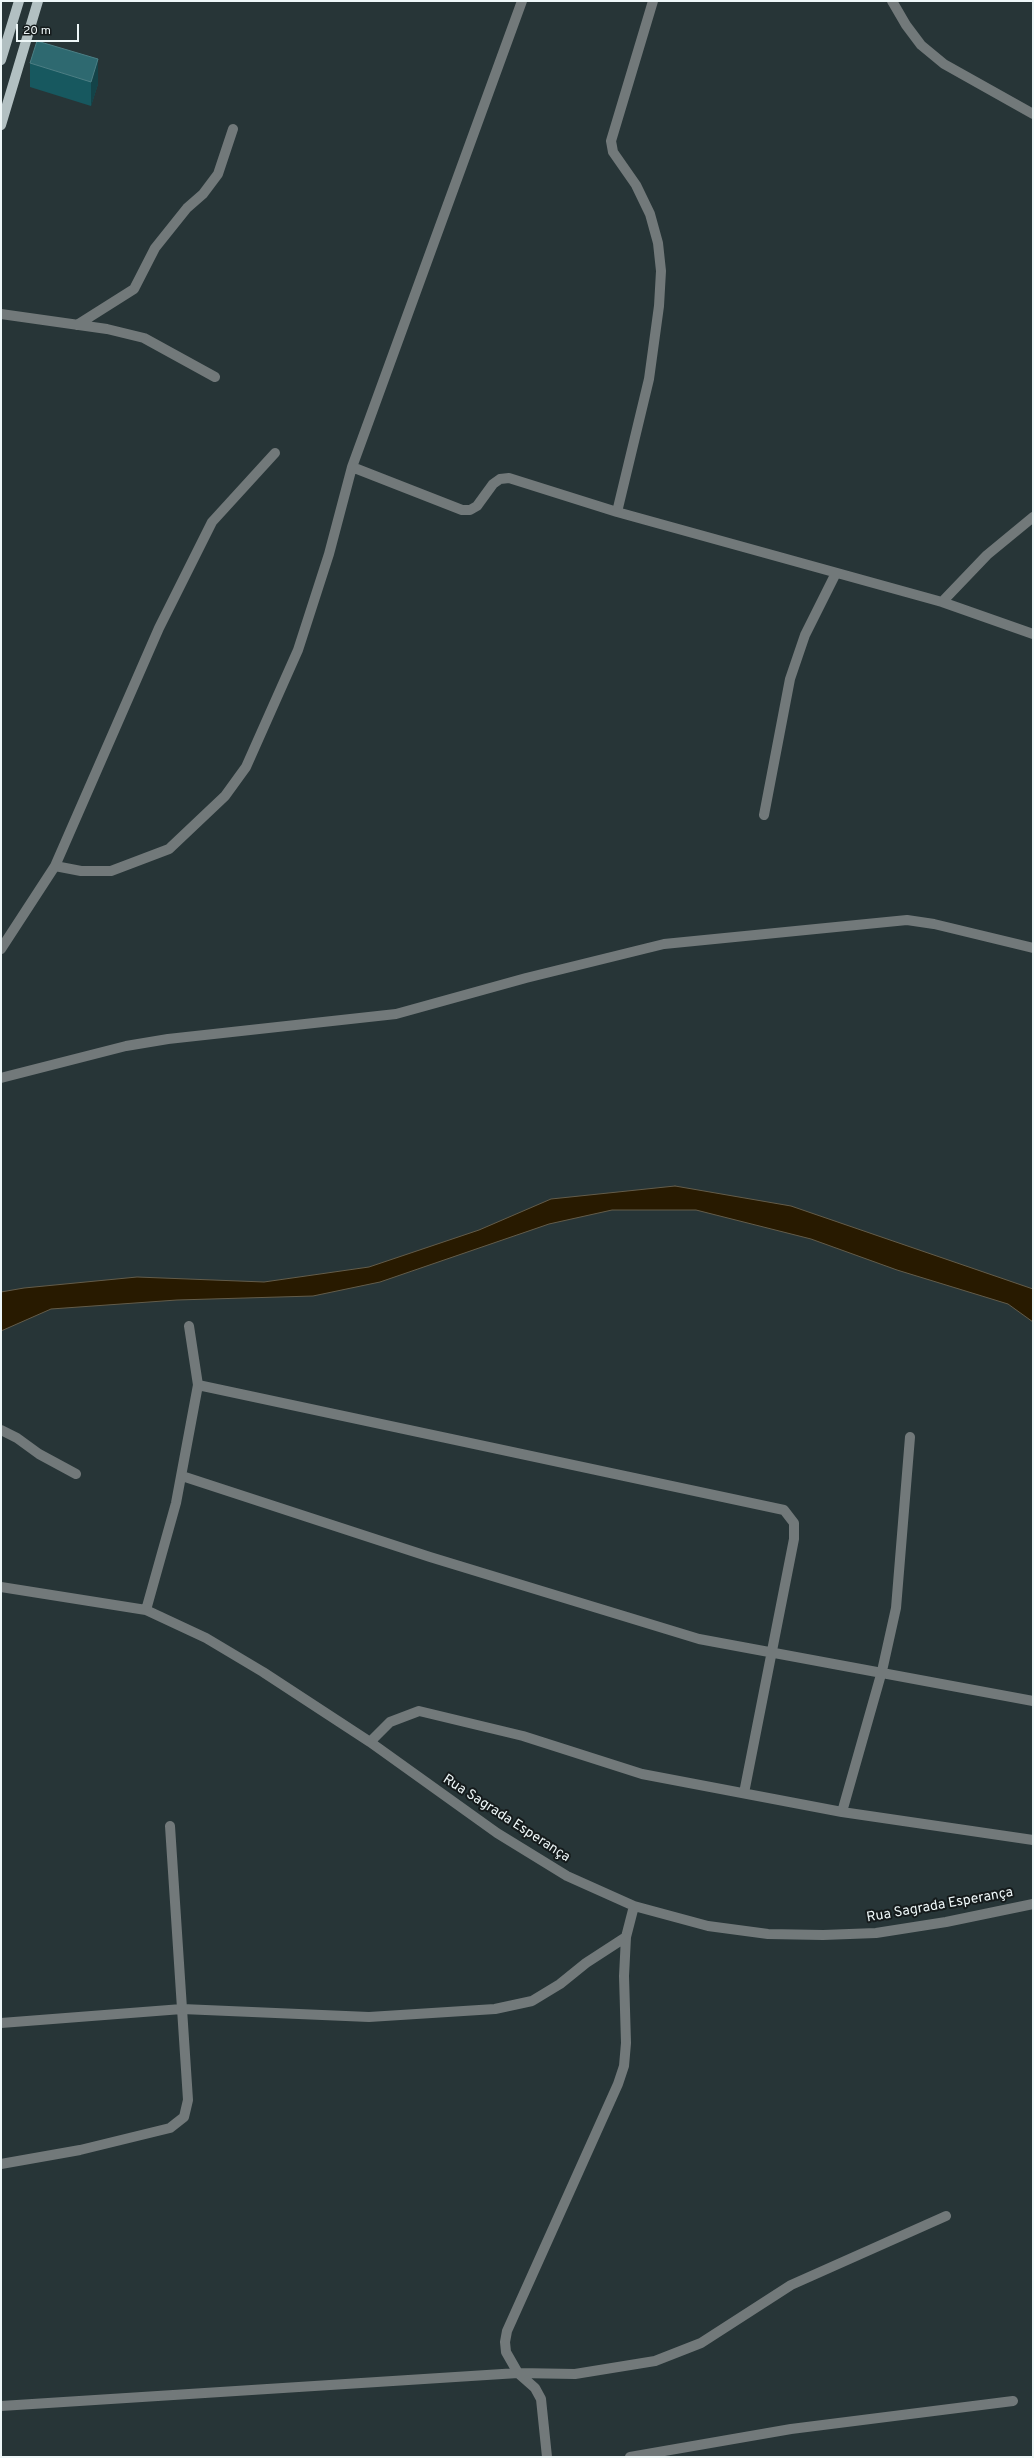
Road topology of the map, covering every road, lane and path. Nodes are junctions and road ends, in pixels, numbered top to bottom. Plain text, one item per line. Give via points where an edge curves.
1 (20, 1) edge
2 (38, 1) edge
3 (522, 1) edge
4 (653, 1) edge
5 (892, 1) edge
6 (1, 60) edge
7 (1033, 114) edge
8 (1, 125) edge
9 (233, 129) dead end
10 (1, 314) edge
11 (77, 325) junction
12 (215, 377) dead end
13 (275, 453) dead end
14 (352, 467) junction
15 (617, 512) junction
16 (1033, 517) edge
17 (836, 573) junction
18 (942, 602) junction
19 (1033, 634) edge
20 (764, 815) dead end
21 (54, 866) junction
22 (1, 948) edge
23 (1033, 948) edge
24 (1, 1078) edge
25 (189, 1326) dead end
26 (198, 1385) junction
27 (1, 1430) edge
28 (910, 1437) dead end
29 (76, 1474) dead end
30 (182, 1476) junction
31 (1, 1587) edge
32 (146, 1610) junction
33 (773, 1651) junction
34 (882, 1671) junction
35 (1033, 1701) edge
36 (370, 1742) junction
37 (744, 1792) junction
38 (842, 1812) junction
39 (170, 1826) dead end
40 (1033, 1840) edge
41 (1033, 1904) edge
42 (634, 1906) junction
43 (626, 1938) junction
44 (182, 2009) junction
45 (1, 2023) edge
46 (1, 2164) edge
47 (946, 2216) dead end
48 (518, 2373) junction
49 (1013, 2401) dead end
50 (1, 2406) edge
51 (547, 2457) edge
52 (630, 2457) edge

1 - 6 main road
2 - 8 main road
3 - 14 street
4 - 15 street via 611,141 613,152 636,185 650,214 658,243 661,271 649,379
5 - 7 street via 921,45 944,64
9 - 11 street via 218,174 155,248 134,289
10 - 11 street
11 - 12 street via 144,338
13 - 21 street via 212,522 159,628
14 - 15 street via 462,510 470,510 477,506 493,484 500,479 509,478
14 - 21 street via 327,561 298,650 246,767 225,796 169,849 111,871 81,871
15 - 17 street
16 - 18 street via 996,547
17 - 18 street
17 - 20 street via 805,635 790,679
18 - 19 street
21 - 22 street
23 - 24 street via 907,920 664,944 396,1014 168,1039 126,1046
25 - 26 street
26 - 30 street
26 - 33 street via 784,1510 794,1523 794,1539
27 - 29 street
28 - 34 street via 896,1608
30 - 32 street
30 - 33 street via 430,1557 699,1639
31 - 32 street, Rua Sagrada Esperança
32 - 36 street, Rua Sagrada Esperança via 212,1642 263,1672
33 - 34 street
33 - 37 street
34 - 35 street
34 - 38 street
36 - 37 street via 390,1722 419,1711 523,1736 642,1774
36 - 42 street, Rua Sagrada Esperança via 497,1833 567,1876
37 - 38 street
38 - 40 street
39 - 44 street
41 - 42 street, Rua Sagrada Esperança via 884,1932 823,1935 768,1934 708,1926
42 - 43 street
43 - 44 street via 532,2001 495,2009 369,2017
43 - 48 street via 624,2066 507,2331 506,2352
44 - 45 street
44 - 46 street via 188,2100 186,2113 179,2123 170,2128 80,2150
47 - 48 street via 791,2285 701,2343 655,2361 575,2374
48 - 50 street
48 - 51 street via 535,2388 541,2399
49 - 52 street via 807,2427

